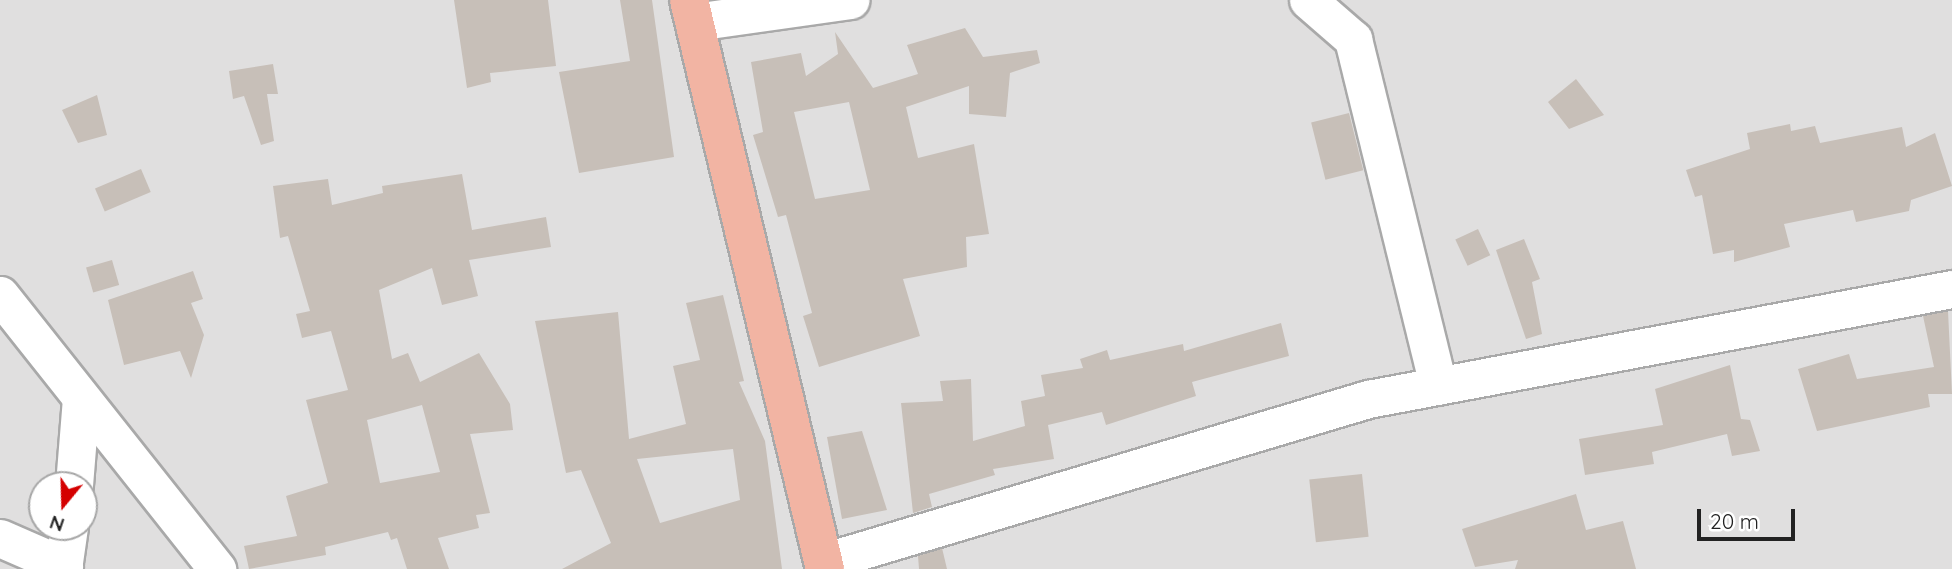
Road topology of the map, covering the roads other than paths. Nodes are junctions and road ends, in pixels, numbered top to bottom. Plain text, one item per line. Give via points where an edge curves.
1 (850, 0) edge
2 (1308, 0) edge
3 (692, 11) edge
4 (1952, 289) edge
5 (0, 295) edge
6 (1438, 386) junction
7 (82, 398) junction
8 (75, 471) edge
9 (0, 538) edge
10 (67, 541) edge
11 (824, 566) edge
12 (64, 567) edge
13 (217, 569) edge

1 - 3 street
2 - 6 street via 1353,39
3 - 11 highway
4 - 6 street
5 - 7 street
6 - 11 street via 1368,399
7 - 8 street
7 - 13 street
9 - 12 street
10 - 12 street

